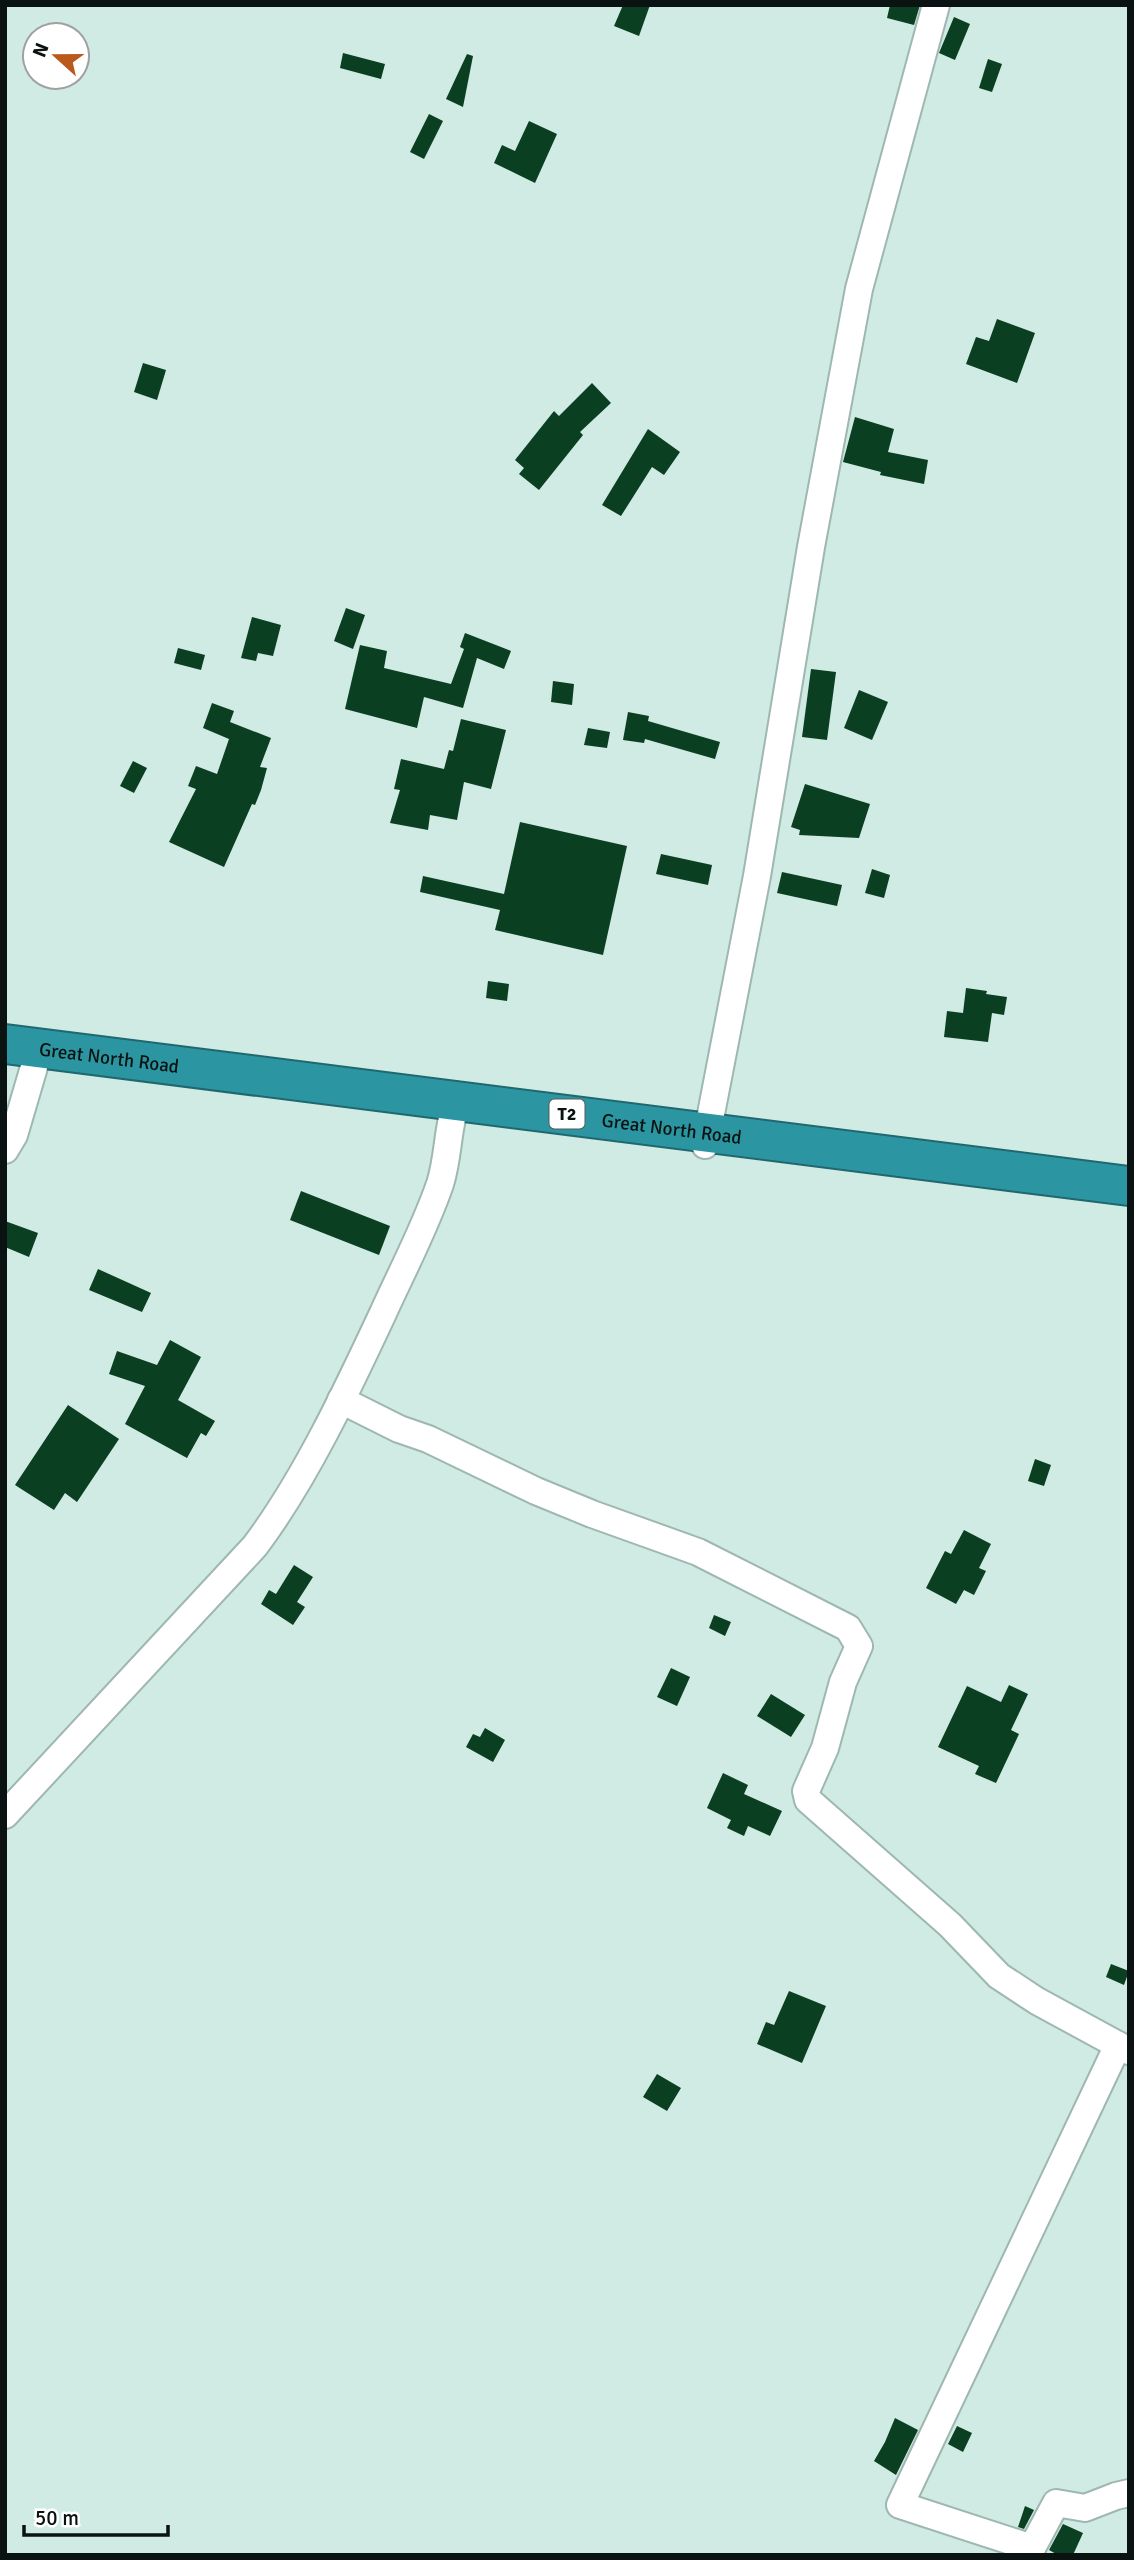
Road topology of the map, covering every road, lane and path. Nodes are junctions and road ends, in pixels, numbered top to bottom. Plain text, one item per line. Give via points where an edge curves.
1 (936, 5) edge
2 (15, 1058) edge
3 (454, 1108) junction
4 (707, 1139) junction
5 (5, 1150) edge
6 (1129, 1186) edge
7 (1129, 1202) edge
8 (341, 1400) junction
9 (5, 1815) edge
10 (1123, 2048) edge
11 (1129, 2493) edge

1 - 4 street via 859,289
2 - 3 highway, Great North Road / T2
2 - 5 street via 14,1135
3 - 4 highway, Great North Road / T2
3 - 8 street via 446,1160 424,1226
4 - 6 highway, Great North Road / T2
4 - 7 highway, Great North Road / T2
8 - 9 street via 276,1518 255,1546
8 - 10 street via 536,1491 698,1552 848,1628 859,1646 806,1791 808,1800 950,1925 999,1976
10 - 11 street via 900,2505 1032,2548 1056,2503 1085,2508

